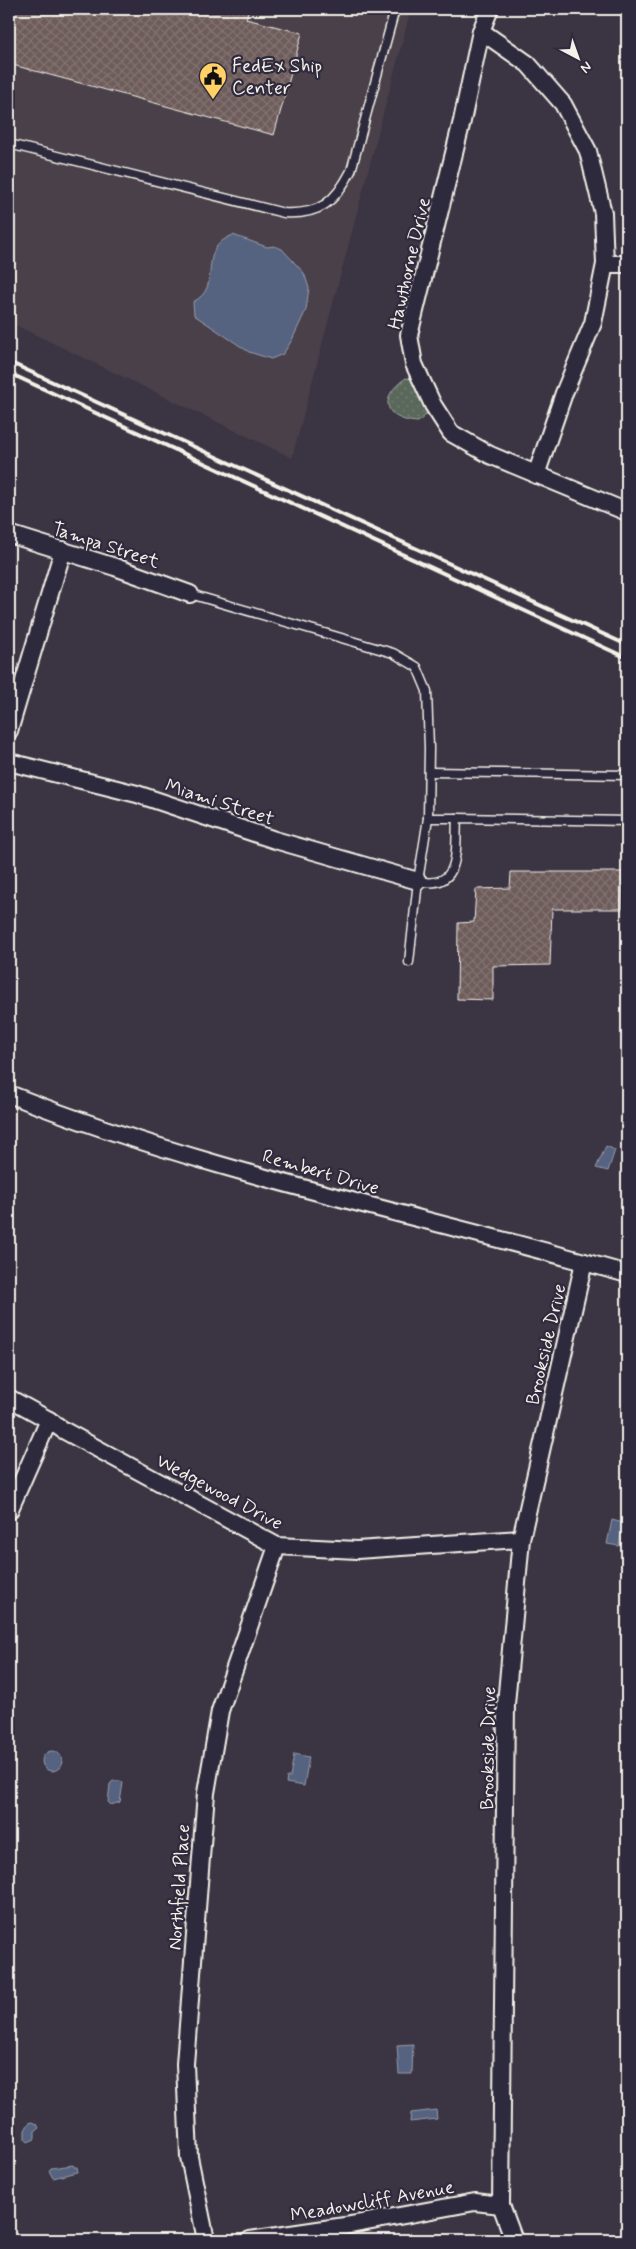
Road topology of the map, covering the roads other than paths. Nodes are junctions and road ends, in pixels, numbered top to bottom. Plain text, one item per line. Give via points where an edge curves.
1 (395, 9) edge
2 (490, 9) edge
3 (481, 31) junction
4 (9, 144) edge
5 (605, 264) junction
6 (627, 264) edge
7 (536, 475) junction
8 (627, 512) edge
9 (9, 534) edge
10 (63, 550) junction
11 (190, 594) joint
12 (9, 730) edge
13 (9, 762) edge
14 (428, 772) junction
15 (627, 775) edge
16 (428, 818) junction
17 (457, 818) junction
18 (627, 822) edge
19 (418, 881) junction
20 (409, 962) dead end
21 (9, 1094) edge
22 (584, 1262) junction
23 (627, 1274) edge
24 (9, 1398) edge
25 (50, 1420) junction
26 (9, 1511) edge
27 (521, 1539) junction
28 (277, 1546) junction
29 (501, 2205) junction
30 (206, 2240) edge
31 (250, 2240) edge
32 (514, 2240) edge

1 - 4 lane via 351,171 342,188 316,210 284,213
2 - 3 street, Hawthorne Drive
3 - 5 street via 528,64 563,104 588,151 603,213
3 - 7 street, Hawthorne Drive via 409,335 414,364 433,405 451,433
5 - 6 street
5 - 7 street via 594,323 564,393
7 - 8 street, Hawthorne Drive
9 - 10 street, Tampa Street
10 - 11 street, Tampa Street
10 - 12 street
11 - 14 lane via 393,653 417,667 427,691
13 - 19 street, Miami Street via 137,794 275,840
14 - 15 lane
14 - 16 lane
16 - 17 lane
16 - 19 lane
17 - 18 lane
17 - 19 lane via 455,867 444,879 433,884
19 - 20 lane
21 - 22 street, Rembert Drive via 179,1152
22 - 23 street, Rembert Drive
22 - 27 street, Brookside Drive
24 - 25 street, Wedgewood Drive
25 - 26 street
25 - 28 street, Wedgewood Drive
27 - 28 street, Wedgewood Drive via 357,1550
27 - 29 street, Brookside Drive via 506,1704
28 - 30 street, Northfield Place via 220,1711 206,1793 186,2064 190,2157
29 - 31 street, Meadowcliff Avenue via 475,2202
29 - 32 street, Brookside Drive

